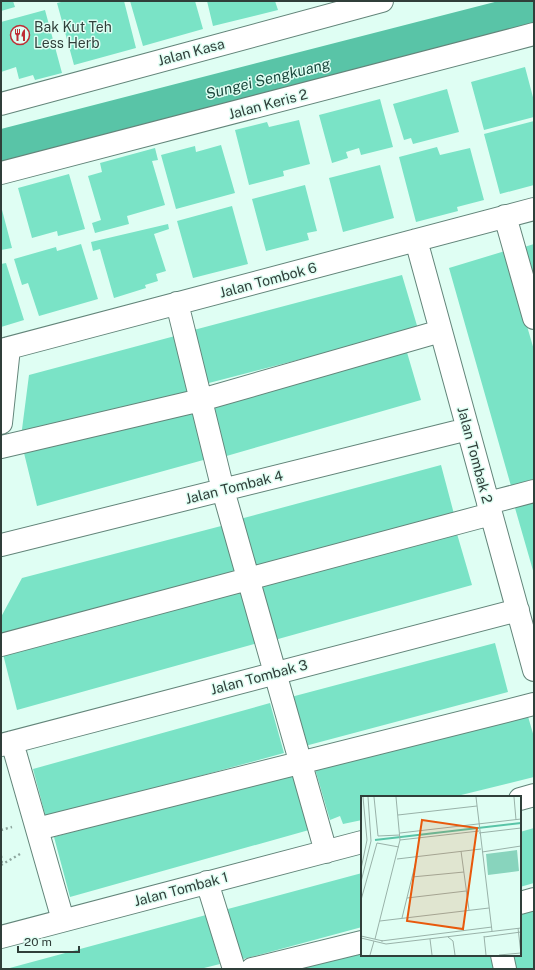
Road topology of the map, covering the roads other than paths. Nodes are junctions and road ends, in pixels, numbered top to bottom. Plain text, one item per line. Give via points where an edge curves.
1 (382, 1) edge
2 (534, 34) edge
3 (1, 104) edge
4 (1, 173) edge
5 (534, 209) edge
6 (505, 216) junction
7 (416, 240) junction
8 (178, 303) junction
9 (534, 318) edge
10 (441, 331) junction
11 (5, 349) edge
12 (201, 400) junction
13 (1, 423) edge
14 (468, 429) junction
15 (1, 447) edge
16 (223, 490) junction
17 (534, 491) edge
18 (490, 508) junction
19 (1, 545) edge
20 (248, 580) junction
21 (518, 610) junction
22 (1, 645) edge
23 (534, 670) edge
24 (275, 673) junction
25 (534, 704) edge
26 (7, 743) edge
27 (300, 762) junction
28 (534, 795) edge
29 (521, 799) edge
30 (37, 829) junction
31 (361, 842) edge
32 (326, 852) junction
33 (207, 882) junction
34 (534, 899) edge
35 (521, 903) edge
36 (63, 920) junction
37 (1, 937) edge
38 (361, 942) edge
39 (502, 956) edge
40 (234, 969) edge
41 (252, 969) edge
42 (505, 969) edge

1 - 3 street, Jalan Kasa
2 - 4 street, Jalan Keris 2
5 - 6 street, Jalan Tombok 6
6 - 7 street, Jalan Tombok 6
6 - 9 street
7 - 8 street, Jalan Tombok 6
7 - 10 street, Jalan Tombak 2
8 - 11 street, Jalan Tombok 6
8 - 12 street
10 - 12 street
10 - 14 street, Jalan Tombak 2
11 - 13 street
12 - 15 street
12 - 16 street
14 - 16 street, Jalan Tombak 4
14 - 18 street, Jalan Tombak 2
16 - 19 street, Jalan Tombak 4
16 - 20 street
17 - 18 street
18 - 20 street
18 - 21 street, Jalan Tombak 2
20 - 22 street
20 - 24 street
21 - 23 street, Jalan Tombak 2
21 - 24 street, Jalan Tombak 3
24 - 26 street, Jalan Tombak 3
24 - 27 street
25 - 27 street
26 - 30 street
27 - 30 street
27 - 32 street
28 - 29 street
30 - 36 street
31 - 32 street, Jalan Tombak 1
32 - 33 street, Jalan Tombak 1
33 - 36 street, Jalan Tombak 1
33 - 40 street
34 - 35 street
36 - 37 street, Jalan Tombak 1
38 - 41 street
39 - 42 street

